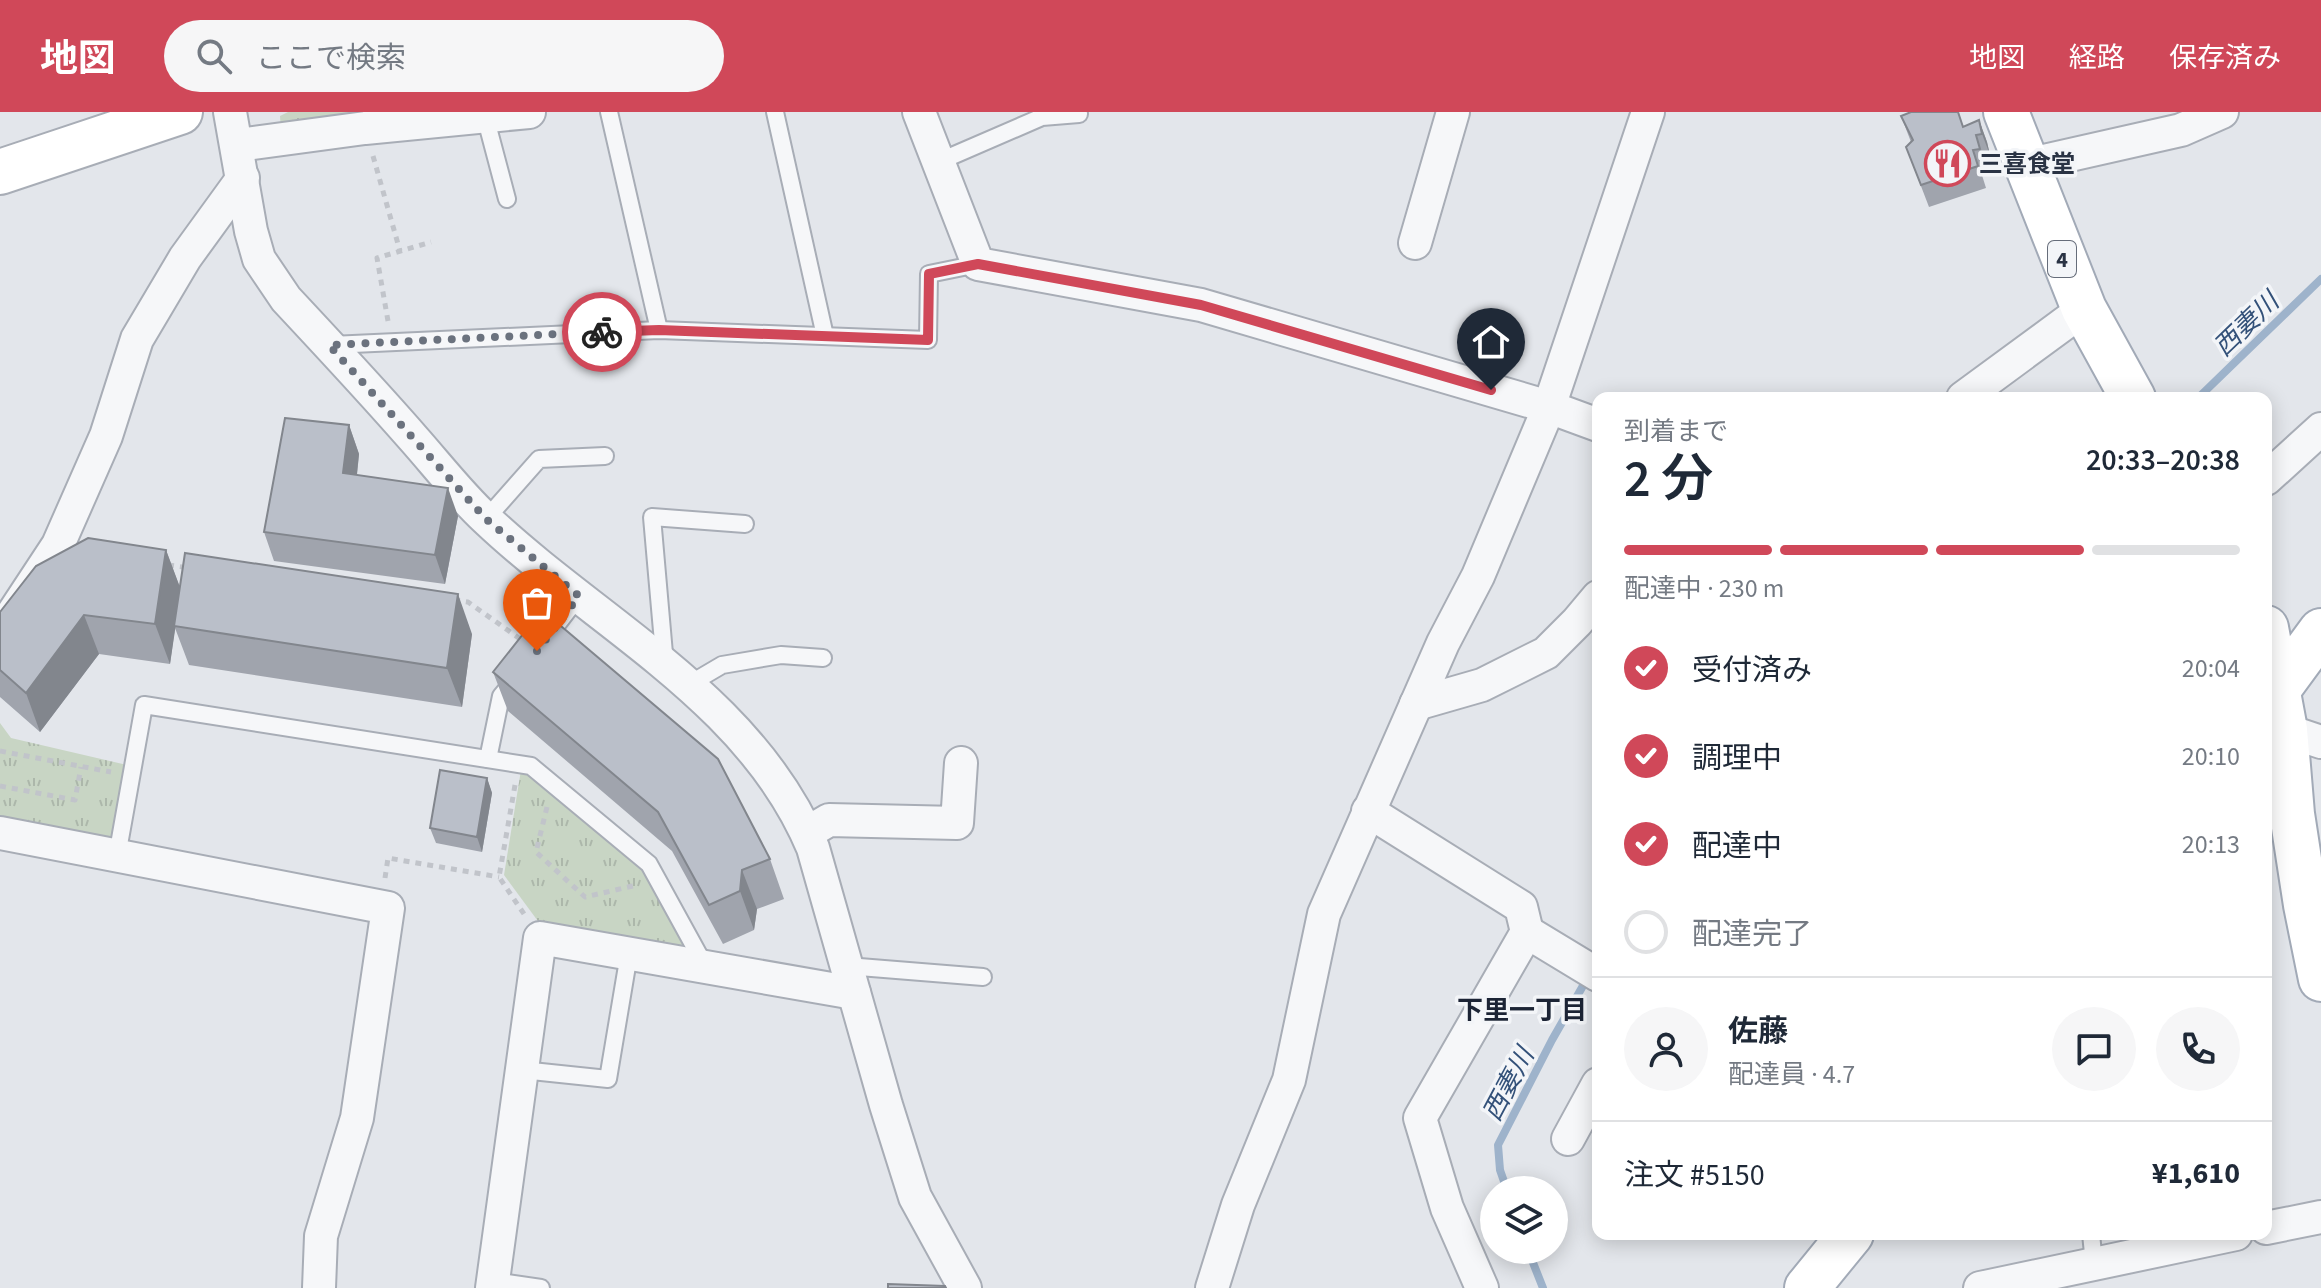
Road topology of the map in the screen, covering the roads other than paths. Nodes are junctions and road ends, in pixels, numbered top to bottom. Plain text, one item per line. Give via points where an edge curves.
1 (180, 112) edge
2 (230, 112) edge
3 (529, 112) edge
4 (609, 112) edge
5 (775, 112) edge
6 (919, 112) edge
7 (1453, 112) edge
8 (1648, 112) edge
9 (2006, 112) edge
10 (2222, 112) edge
11 (1079, 114) dead end
12 (485, 116) junction
13 (238, 145) junction
14 (938, 162) junction
15 (2026, 165) junction
16 (0, 172) edge
17 (243, 178) junction
18 (507, 199) dead end
19 (1415, 243) dead end
20 (978, 264) junction
21 (2084, 309) junction
22 (659, 330) junction
23 (825, 336) junction
24 (329, 345) junction
25 (1971, 392) edge
26 (2130, 392) edge
27 (1549, 407) junction
28 (1592, 423) edge
29 (2321, 429) edge
30 (605, 456) dead end
31 (2272, 474) edge
32 (486, 519) junction
33 (745, 524) dead end
34 (579, 596) junction
35 (1592, 604) edge
36 (2321, 631) edge
37 (0, 633) edge
38 (2272, 653) edge
39 (823, 658) dead end
40 (676, 676) junction
41 (1416, 704) junction
42 (2287, 717) edge
43 (488, 759) junction
44 (961, 763) dead end
45 (1368, 811) junction
46 (0, 833) edge
47 (807, 833) junction
48 (117, 856) junction
49 (1527, 932) junction
50 (629, 954) junction
51 (705, 967) junction
52 (1592, 971) edge
53 (983, 977) dead end
54 (2321, 979) edge
55 (850, 980) junction
56 (522, 1070) junction
57 (1592, 1095) edge
58 (1568, 1139) dead end
59 (2321, 1217) edge
60 (2272, 1227) edge
61 (1846, 1240) edge
62 (2175, 1240) edge
63 (2093, 1248) edge
64 (492, 1284) edge
65 (319, 1288) edge
66 (541, 1288) edge
67 (965, 1288) edge
68 (1212, 1288) edge
69 (1482, 1288) edge
70 (1807, 1288) edge
71 (1980, 1288) edge

1 - 16 main road
2 - 13 street
3 - 12 street
4 - 22 lane
5 - 23 lane
6 - 14 street
7 - 19 street
8 - 27 street
9 - 15 main road, 4
10 - 15 street via 2181,130
11 - 14 lane via 1042,117
12 - 13 street
12 - 18 lane
13 - 17 street
14 - 20 street
15 - 21 main road, 4
17 - 24 street via 259,259 286,299
17 - 37 street via 185,258 137,339 106,436 58,545
20 - 23 lane via 929,274 928,340
20 - 27 street via 1201,305
21 - 25 street
21 - 26 main road, 4
22 - 23 lane
22 - 24 lane
24 - 32 street
27 - 28 street
27 - 41 street via 1478,576
29 - 31 street
30 - 32 lane via 539,459
32 - 34 street
33 - 40 lane via 652,517
34 - 40 street
34 - 43 lane via 501,696
35 - 41 street via 1546,653 1482,685
36 - 42 main road
38 - 42 main road
39 - 40 lane via 781,655
40 - 47 street via 768,768
41 - 45 street
42 - 54 main road via 2292,814
43 - 48 lane via 144,705
43 - 51 lane via 531,766 649,864
44 - 47 street via 957,823 829,820
45 - 49 street via 1521,907
45 - 68 street via 1324,914 1289,1080 1238,1205
46 - 48 street
47 - 55 street
48 - 65 street via 388,908 357,1118 321,1236
49 - 52 street
49 - 69 street via 1420,1118 1447,1208
50 - 51 street
50 - 56 lane via 608,1079
50 - 56 street via 540,938
51 - 55 street
53 - 55 lane
55 - 67 street via 915,1197
56 - 64 street
57 - 58 street
59 - 60 street
61 - 70 main road
62 - 63 street
63 - 71 street
64 - 66 lane

